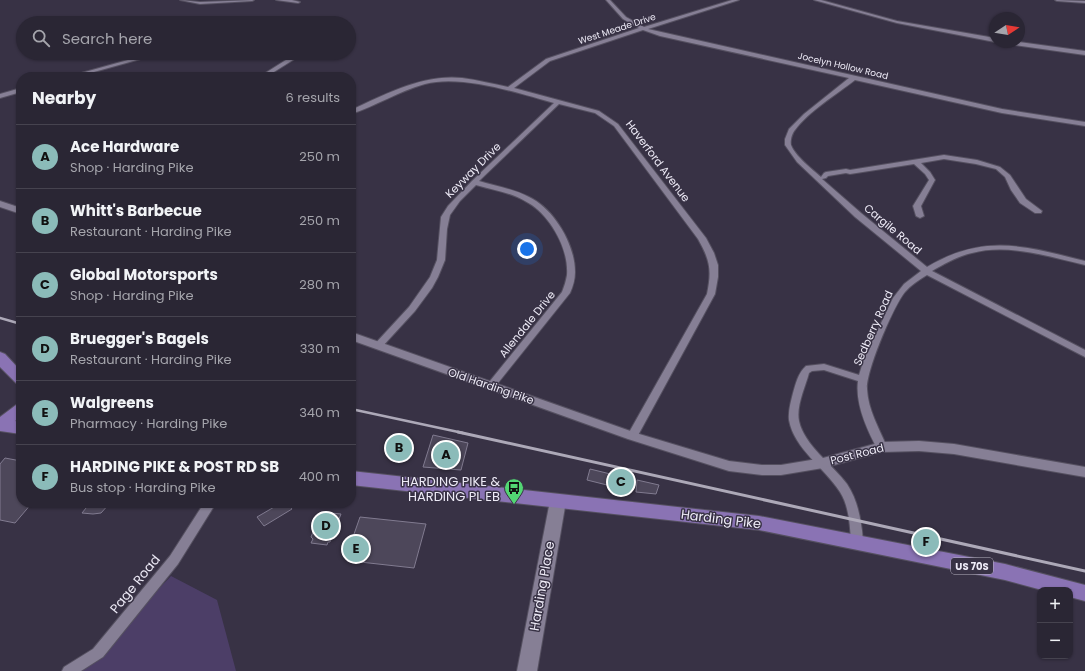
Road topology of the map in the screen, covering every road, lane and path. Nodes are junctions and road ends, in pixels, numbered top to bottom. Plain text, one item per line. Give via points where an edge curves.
1 (182, 0) edge
2 (252, 0) edge
3 (278, 0) edge
4 (608, 0) edge
5 (737, 0) edge
6 (816, 0) edge
7 (1057, 0) edge
8 (298, 2) dead end
9 (1085, 2) edge
10 (642, 29) junction
11 (989, 39) edge
12 (1025, 44) edge
13 (1085, 53) edge
14 (133, 60) edge
15 (290, 60) edge
16 (89, 72) edge
17 (270, 72) edge
18 (853, 78) junction
19 (509, 89) junction
20 (16, 91) edge
21 (0, 96) edge
22 (558, 102) junction
23 (356, 109) edge
24 (1085, 124) edge
25 (915, 161) junction
26 (820, 177) junction
27 (474, 182) junction
28 (0, 204) edge
29 (16, 208) edge
30 (1038, 211) dead end
31 (920, 216) dead end
32 (1085, 263) edge
33 (926, 271) junction
34 (356, 338) edge
35 (378, 346) junction
36 (1085, 354) edge
37 (0, 357) edge
38 (16, 374) edge
39 (862, 378) junction
40 (491, 386) junction
41 (16, 413) edge
42 (0, 425) edge
43 (16, 427) edge
44 (632, 436) junction
45 (882, 447) junction
46 (822, 463) junction
47 (1085, 472) edge
48 (356, 479) edge
49 (558, 501) junction
50 (207, 508) edge
51 (857, 542) junction
52 (1085, 593) edge
53 (69, 671) edge
54 (527, 671) edge

1 - 2 street via 200,3
3 - 8 street
4 - 10 street, Jocelyn Hollow Road via 623,18
5 - 10 street, West Meade Drive
6 - 11 street via 882,18
7 - 9 street
10 - 18 street, Jocelyn Hollow Road
10 - 19 street, West Meade Drive via 548,60
12 - 13 street
14 - 16 street
15 - 17 street
18 - 24 street, Jocelyn Hollow Road via 1002,111
18 - 26 street, Cargile Road via 806,115 791,130 788,139 788,145 799,161
19 - 22 street, Haverford Avenue
19 - 23 street, Haverford Avenue via 462,80 442,80 410,87
20 - 21 street
22 - 27 street, Keyway Drive
22 - 44 street, Haverford Avenue via 597,112 616,125 693,225 713,257 716,272 711,294
25 - 26 street
25 - 30 street via 944,157 998,168 1008,176 1024,201
25 - 31 street via 928,172 932,180 917,206
26 - 33 street, Cargile Road via 868,224
27 - 35 street, Keyway Drive via 456,199 445,217 443,250 432,280 422,297
27 - 40 street, Allendale Drive via 523,196 540,208 554,224 572,269 566,293
28 - 29 street
32 - 33 street, Sedberry Road via 1006,248 976,249
33 - 36 street, Cargile Road
33 - 39 street, Sedberry Road via 902,291 889,313
34 - 35 street, Old Harding Pike
35 - 40 street, Old Harding Pike
37 - 38 main road
39 - 45 street, Sedberry Road via 865,406
39 - 46 street via 824,367 809,368 805,372 794,411 794,420 804,441
40 - 44 street, Old Harding Pike
41 - 42 main road
42 - 43 main road
44 - 46 street, Post Road via 708,461 743,468 781,470
45 - 46 street, Post Road
45 - 47 street, Post Road via 919,446 954,449
46 - 51 street via 852,505
48 - 49 main road, Harding Pike / US 70S
49 - 51 main road, Harding Pike / US 70S via 759,523
49 - 54 main road, Harding Place
50 - 53 street, Page Road via 174,560 98,653
51 - 52 main road, Harding Pike / US 70S via 1005,572

